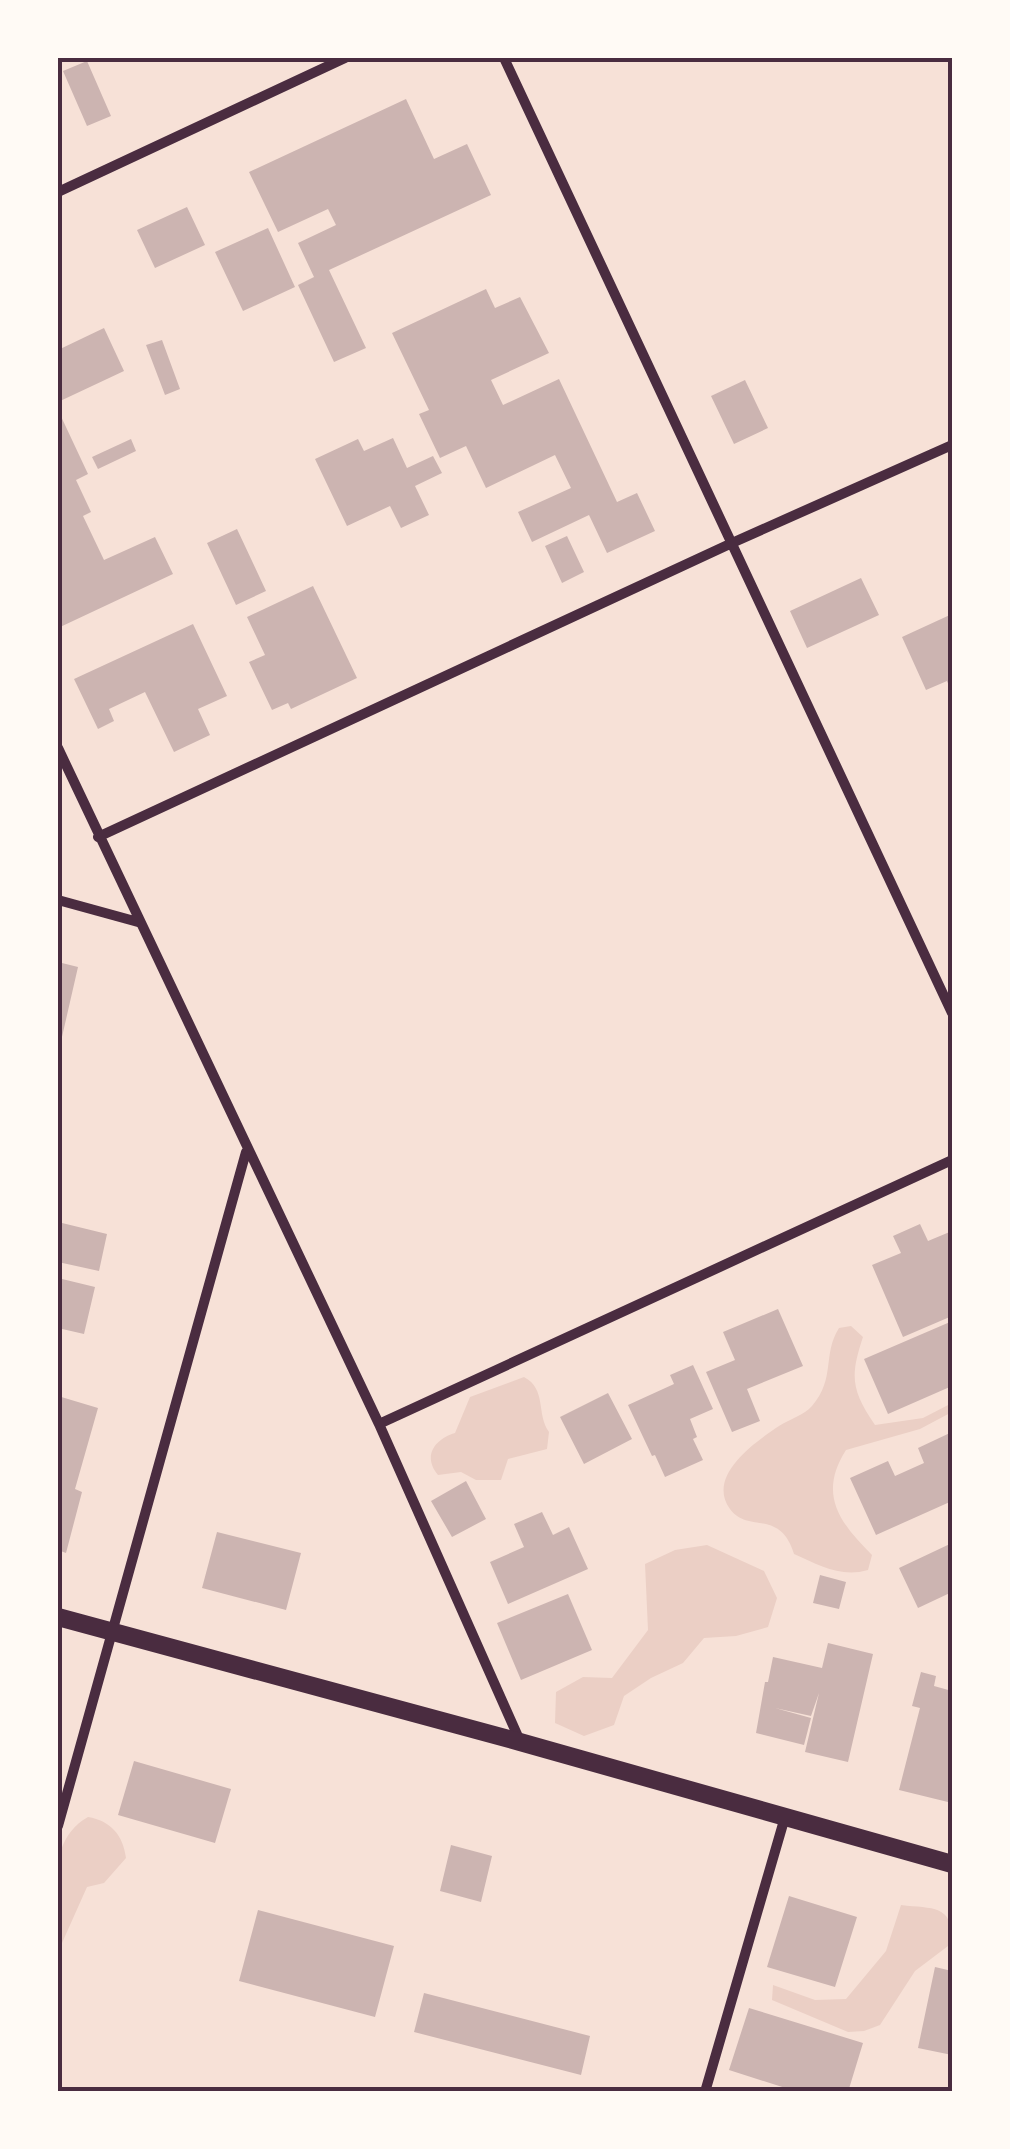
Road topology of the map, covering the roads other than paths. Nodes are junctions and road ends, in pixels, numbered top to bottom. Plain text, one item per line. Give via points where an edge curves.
1 (345, 58) edge
2 (504, 58) edge
3 (58, 192) edge
4 (952, 445) edge
5 (732, 543) junction
6 (58, 748) edge
7 (98, 838) junction
8 (58, 900) edge
9 (138, 922) junction
10 (952, 1013) edge
11 (247, 1151) junction
12 (952, 1160) edge
13 (379, 1424) junction
14 (58, 1617) edge
15 (112, 1633) junction
16 (520, 1742) junction
17 (785, 1817) junction
18 (58, 1826) edge
19 (952, 1864) edge
20 (705, 2092) edge

1 - 3 street
2 - 5 street
4 - 5 street
5 - 7 street
5 - 10 street
6 - 7 street
7 - 9 street
8 - 9 street
9 - 11 street
11 - 13 street
11 - 15 street
12 - 13 street
13 - 16 street
14 - 15 street
15 - 16 street
15 - 18 street
16 - 17 street
17 - 19 street
17 - 20 street

